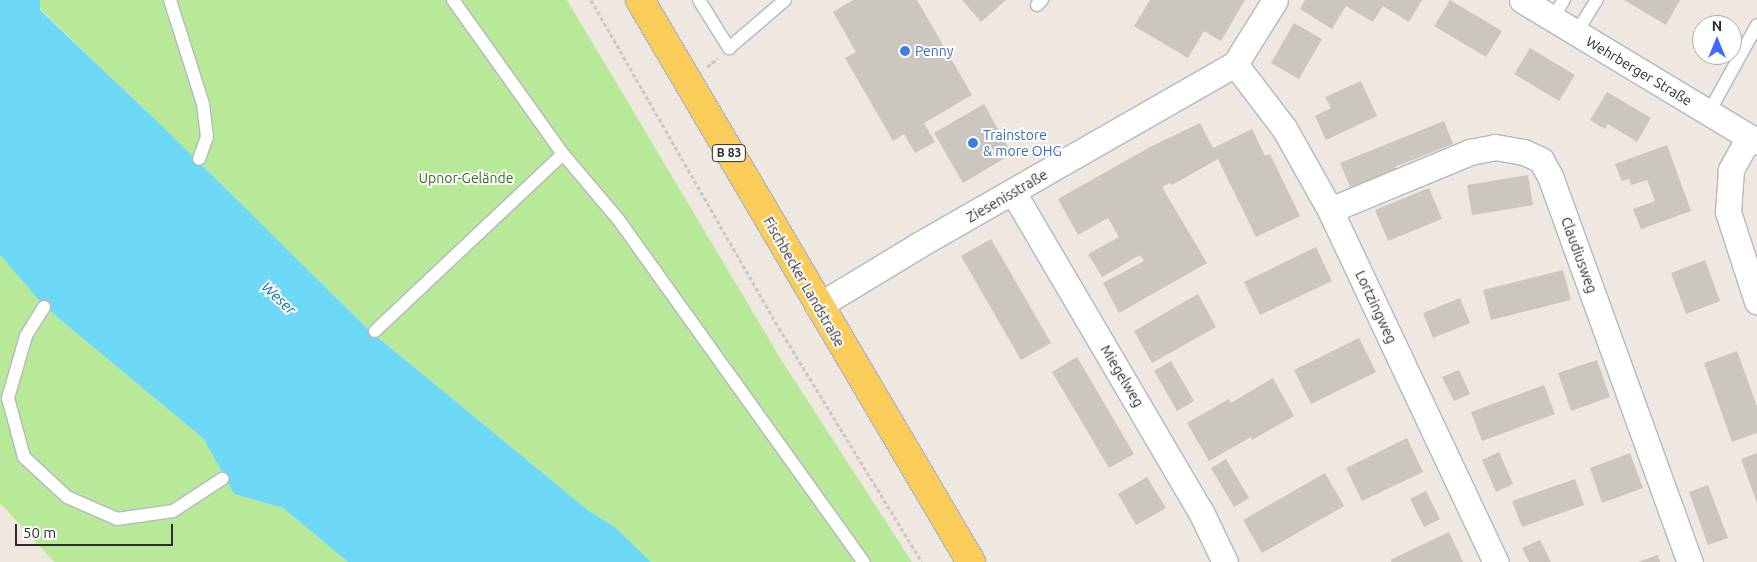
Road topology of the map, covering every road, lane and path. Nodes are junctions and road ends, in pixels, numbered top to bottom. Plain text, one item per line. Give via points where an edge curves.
1 (170, 0) edge
2 (453, 0) edge
3 (591, 0) edge
4 (640, 0) edge
5 (699, 0) edge
6 (785, 0) edge
7 (1275, 0) edge
8 (1522, 0) edge
9 (1597, 0) edge
10 (1558, 9) edge
11 (1757, 25) edge
12 (1576, 33) junction
13 (1235, 64) junction
14 (1709, 112) junction
15 (1753, 139) edge
16 (562, 154) junction
17 (199, 159) dead end
18 (1013, 192) junction
19 (1330, 210) junction
20 (1757, 301) edge
21 (44, 306) dead end
22 (818, 306) junction
23 (375, 331) dead end
24 (222, 478) dead end
25 (864, 562) edge
26 (922, 562) edge
27 (970, 562) edge
28 (1225, 562) edge
29 (1496, 562) edge
30 (1690, 562) edge

1 - 17 lane via 203,104 207,137
2 - 16 lane
3 - 26 path via 779,328
4 - 22 main road, Fischbecker Landstraße / B 83
5 - 6 lane via 729,48
7 - 13 street, Ziesenisstraße
8 - 10 street, Wehrberger Straße
9 - 12 lane
10 - 12 street, Wehrberger Straße
11 - 14 lane
12 - 14 street, Wehrberger Straße
13 - 18 street, Ziesenisstraße
13 - 19 street, Lortzingweg via 1284,128
14 - 15 street, Wehrberger Straße
15 - 20 street via 1731,170 1728,212
16 - 23 lane
16 - 25 lane via 618,219
18 - 22 street, Ziesenisstraße
18 - 28 street, Miegelweg via 1178,472
19 - 29 street, Lortzingweg
19 - 30 street, Claudiusweg via 1470,152 1495,148 1524,152 1542,160
21 - 24 lane via 26,336 8,398 24,457 67,498 117,519 174,512
22 - 27 main road, Fischbecker Landstraße / B 83

